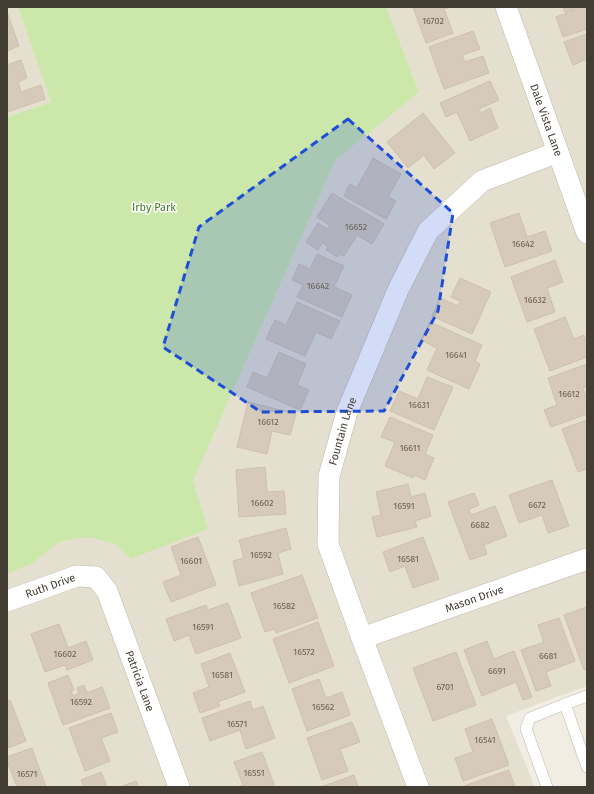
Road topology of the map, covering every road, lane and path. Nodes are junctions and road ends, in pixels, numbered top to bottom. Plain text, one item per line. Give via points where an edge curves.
1 (506, 7) edge
2 (558, 152) junction
3 (587, 233) edge
4 (587, 559) edge
5 (96, 577) joint
6 (7, 601) edge
7 (362, 638) junction
8 (587, 696) edge
9 (565, 704) junction
10 (587, 767) edge
11 (179, 787) edge
12 (418, 787) edge
13 (547, 787) edge

1 - 2 street, Dale Vista Lane
2 - 3 street, Dale Vista Lane
2 - 7 street, Fountain Lane via 482,181 428,231 398,290 347,412 329,476 328,544
4 - 7 street, Mason Drive
5 - 6 street, Ruth Drive via 77,576
5 - 11 street, Patricia Lane via 107,591
7 - 12 street, Fountain Lane
8 - 9 lane
9 - 10 lane
9 - 13 lane via 530,718 526,729

